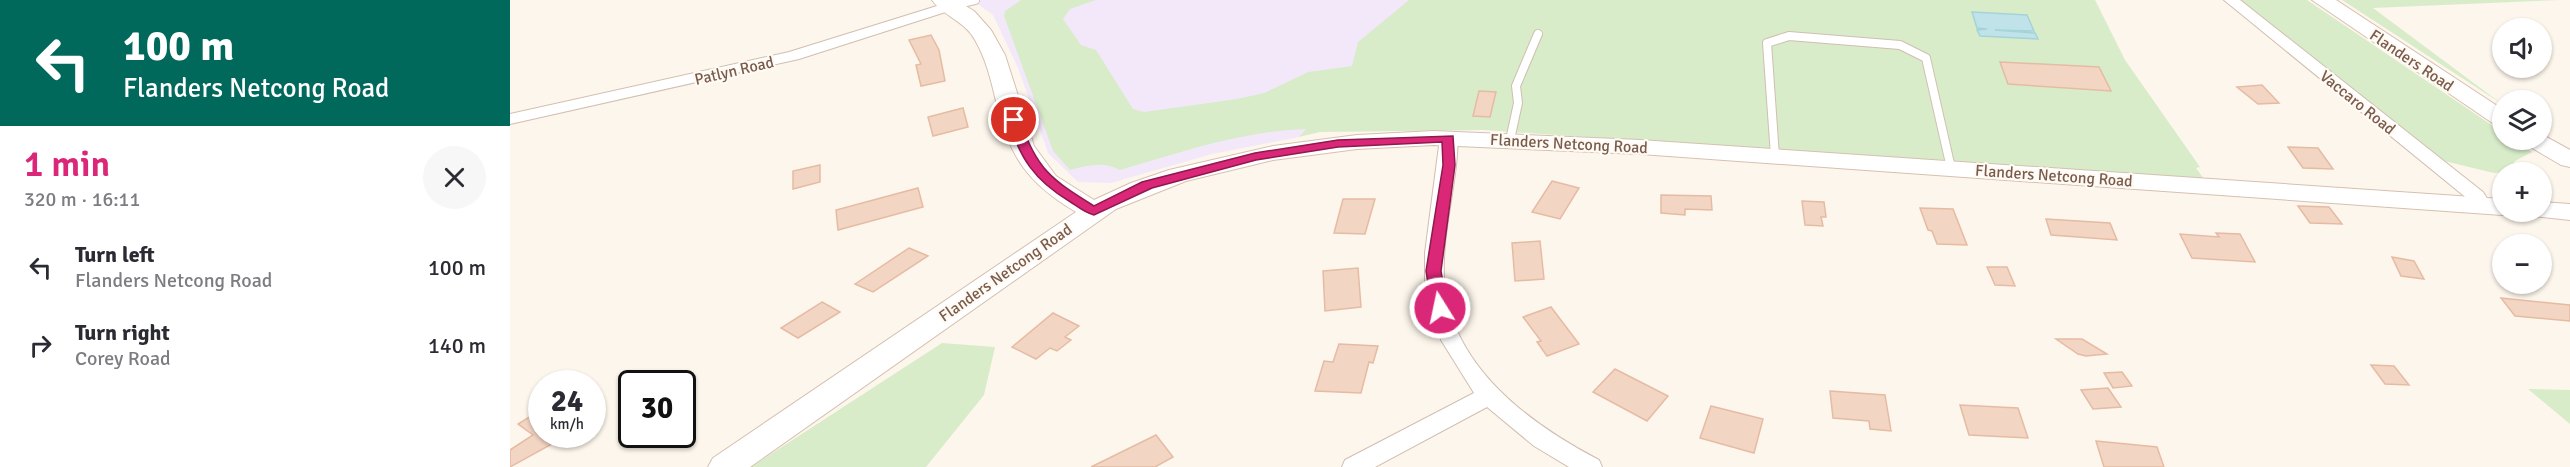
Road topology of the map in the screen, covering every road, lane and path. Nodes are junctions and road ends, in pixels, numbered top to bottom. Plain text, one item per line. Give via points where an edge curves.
1 (2231, 0) edge
2 (2322, 0) edge
3 (957, 2) edge
4 (1538, 34) dead end
5 (2492, 112) edge
6 (510, 119) edge
7 (1449, 138) junction
8 (1510, 140) junction
9 (2552, 149) edge
10 (1775, 156) junction
11 (2570, 160) edge
12 (1951, 168) junction
13 (2492, 205) edge
14 (2492, 206) edge
15 (1094, 211) junction
16 (2552, 211) edge
17 (2570, 212) edge
18 (1488, 396) junction
19 (725, 467) edge
20 (1354, 467) edge
21 (1590, 467) edge

1 - 13 street, Vaccaro Road
2 - 5 main road, Flanders Road
3 - 6 street, Patlyn Road via 793,56
3 - 15 main road via 990,43 1021,141 1033,166 1054,187
4 - 8 lane via 1516,86 1518,103
7 - 8 main road, Flanders Netcong Road
7 - 15 main road, Flanders Netcong Road via 1338,143 1246,159 1147,185
7 - 18 street via 1449,165 1434,271 1436,290 1447,333
8 - 10 main road, Flanders Netcong Road
9 - 11 main road
10 - 12 main road, Flanders Netcong Road
10 - 12 lane via 1767,43 1789,36 1821,38 1900,45 1926,58
12 - 14 main road, Flanders Netcong Road
15 - 19 main road, Flanders Netcong Road
16 - 17 main road
18 - 20 street
18 - 21 street via 1543,441

